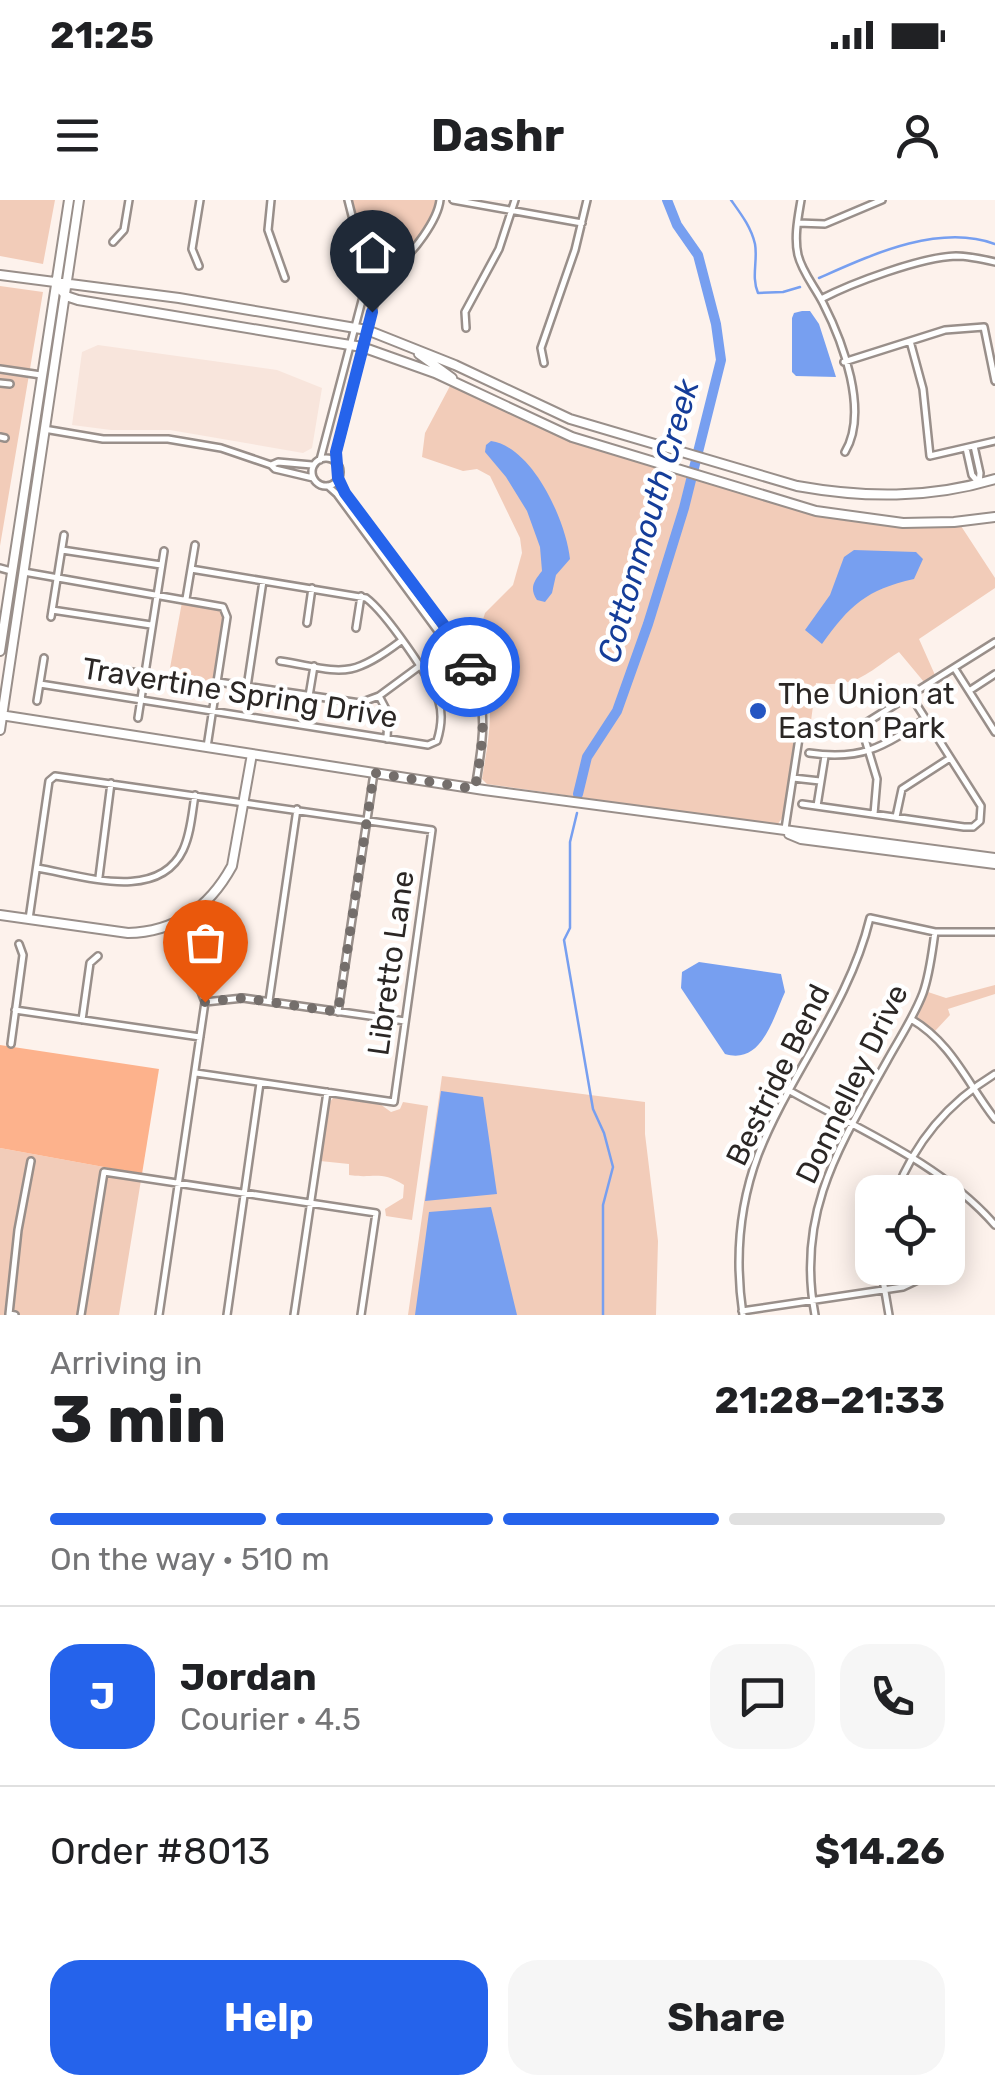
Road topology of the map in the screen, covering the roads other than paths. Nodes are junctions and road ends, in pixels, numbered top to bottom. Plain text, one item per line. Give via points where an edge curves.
1 (68, 200) edge
2 (79, 200) edge
3 (129, 200) edge
4 (200, 200) edge
5 (271, 200) edge
6 (348, 200) edge
7 (514, 200) edge
8 (587, 200) edge
9 (800, 200) edge
10 (882, 200) edge
11 (445, 201) edge
12 (512, 211) junction
13 (582, 223) junction
14 (798, 223) junction
15 (114, 242) dead end
16 (363, 258) junction
17 (995, 262) edge
18 (396, 265) junction
19 (199, 266) dead end
20 (0, 275) edge
21 (286, 278) dead end
22 (56, 283) junction
23 (66, 284) junction
24 (66, 296) junction
25 (821, 300) junction
26 (356, 328) junction
27 (466, 328) dead end
28 (367, 330) junction
29 (398, 341) junction
30 (910, 341) junction
31 (357, 346) junction
32 (844, 362) junction
33 (544, 363) dead end
34 (0, 368) edge
35 (41, 374) junction
36 (995, 381) edge
37 (0, 382) edge
38 (10, 384) dead end
39 (484, 398) junction
40 (44, 430) junction
41 (995, 441) edge
42 (974, 446) junction
43 (966, 448) junction
44 (845, 452) dead end
45 (318, 462) junction
46 (271, 464) junction
47 (337, 464) junction
48 (313, 478) junction
49 (338, 478) junction
50 (995, 479) edge
51 (328, 486) junction
52 (995, 517) edge
53 (64, 535) dead end
54 (195, 545) dead end
55 (62, 550) junction
56 (164, 551) dead end
57 (161, 565) junction
58 (0, 568) edge
59 (11, 570) junction
60 (192, 570) junction
61 (24, 572) junction
62 (57, 579) junction
63 (263, 581) junction
64 (312, 588) junction
65 (156, 595) junction
66 (361, 596) junction
67 (186, 599) junction
68 (306, 622) dead end
69 (152, 625) junction
70 (356, 628) dead end
71 (450, 640) junction
72 (401, 641) junction
73 (995, 642) edge
74 (0, 650) edge
75 (44, 658) dead end
76 (280, 660) dead end
77 (314, 666) junction
78 (419, 666) junction
79 (108, 668) dead end
80 (955, 669) junction
81 (144, 674) junction
82 (995, 674) edge
83 (218, 682) junction
84 (40, 684) junction
85 (247, 686) junction
86 (969, 691) junction
87 (309, 696) junction
88 (379, 696) junction
89 (911, 696) junction
90 (38, 700) dead end
91 (140, 700) junction
92 (212, 712) junction
93 (1, 716) edge
94 (138, 718) dead end
95 (926, 720) junction
96 (861, 726) junction
97 (0, 730) edge
98 (994, 730) edge
99 (387, 739) junction
100 (207, 747) junction
101 (869, 752) junction
102 (809, 753) dead end
103 (252, 754) junction
104 (824, 756) junction
105 (950, 758) junction
106 (374, 773) junction
107 (793, 778) junction
108 (821, 782) junction
109 (111, 783) junction
110 (475, 789) junction
111 (194, 795) junction
112 (245, 802) junction
113 (802, 804) dead end
114 (817, 806) junction
115 (298, 809) junction
116 (874, 814) junction
117 (896, 817) junction
118 (367, 820) junction
119 (785, 832) junction
120 (995, 861) edge
121 (37, 868) junction
122 (99, 878) junction
123 (0, 915) edge
124 (29, 919) junction
125 (174, 924) junction
126 (935, 932) junction
127 (995, 932) edge
128 (19, 944) dead end
129 (98, 956) dead end
130 (205, 1002) junction
131 (269, 1002) junction
132 (15, 1010) junction
133 (338, 1012) junction
134 (911, 1019) junction
135 (82, 1020) junction
136 (405, 1021) junction
137 (200, 1037) junction
138 (11, 1044) dead end
139 (196, 1073) junction
140 (995, 1074) edge
141 (260, 1083) junction
142 (974, 1087) junction
143 (790, 1091) junction
144 (327, 1092) junction
145 (995, 1119) edge
146 (850, 1126) junction
147 (912, 1160) junction
148 (30, 1161) dead end
149 (904, 1175) edge
150 (178, 1185) junction
151 (244, 1194) junction
152 (310, 1204) junction
153 (995, 1225) edge
154 (883, 1285) edge
155 (906, 1285) edge
156 (883, 1290) junction
157 (812, 1300) junction
158 (743, 1313) edge
159 (16, 1315) edge
160 (81, 1315) edge
161 (159, 1315) edge
162 (226, 1315) edge
163 (294, 1315) edge
164 (361, 1315) edge
165 (815, 1315) edge
166 (889, 1315) edge

1 - 22 street
2 - 23 street
3 - 15 street via 124,230
4 - 19 street via 192,249
5 - 21 street via 268,230
6 - 16 street
7 - 12 street
8 - 13 street
9 - 14 street
10 - 14 street via 832,222
11 - 12 street
11 - 18 street
12 - 13 street
12 - 27 street via 500,249 464,312
13 - 33 street via 541,348
14 - 25 street via 798,256
16 - 18 street
16 - 26 street
17 - 25 street via 941,258
18 - 28 street via 376,294
20 - 22 street
22 - 23 street
22 - 24 street
22 - 35 street
23 - 24 street
23 - 26 street
24 - 31 street
24 - 40 street
25 - 32 street
26 - 28 street
26 - 31 street
28 - 29 street
28 - 31 street
29 - 39 street
29 - 50 street via 570,419 796,486 865,495 941,492
30 - 32 street
30 - 36 street via 955,328 984,328
30 - 43 street via 930,456
31 - 39 street
31 - 45 street
31 - 47 street
32 - 44 street via 856,409 854,437
34 - 35 street
35 - 59 street
37 - 38 street
39 - 52 street via 572,437 816,510 930,523
40 - 46 street via 112,440 168,439
40 - 61 street
41 - 42 street
42 - 43 street
42 - 43 street via 978,482
45 - 46 street
45 - 47 street
45 - 48 street
46 - 48 street
47 - 49 street
48 - 51 street
49 - 51 street
49 - 71 street
51 - 71 street via 442,638
53 - 55 street
54 - 60 street
55 - 57 street
55 - 62 street
56 - 57 street
57 - 65 street
58 - 59 street
59 - 61 street
59 - 74 street
60 - 63 street
60 - 67 street
61 - 62 street
61 - 93 street
62 - 65 street
62 - 69 street via 51,613
63 - 64 street
63 - 85 street
64 - 66 street
64 - 68 street
65 - 67 street
65 - 69 street
66 - 70 street
66 - 72 street via 374,603
67 - 83 street via 220,606 227,614
69 - 81 street
71 - 78 street
71 - 110 street via 473,674 483,711
72 - 77 street via 362,668
72 - 78 street
73 - 80 street
75 - 84 street
76 - 77 street
77 - 87 street
78 - 88 street
78 - 99 street, Travertine Spring Drive via 440,705 434,744
79 - 81 street
80 - 86 street
80 - 89 street
81 - 91 street
82 - 86 street
83 - 85 street
83 - 92 street
84 - 90 street
84 - 91 street, Travertine Spring Drive
85 - 87 street
86 - 98 street
87 - 88 street via 355,703
88 - 99 street via 388,713
89 - 95 street
89 - 96 street
91 - 92 street, Travertine Spring Drive
91 - 94 street
92 - 99 street, Travertine Spring Drive
92 - 100 street
93 - 97 street
93 - 100 street
95 - 101 street
95 - 105 street
96 - 101 street
96 - 107 street via 802,724
100 - 103 street
101 - 104 street
101 - 116 street via 877,779
102 - 104 street
103 - 106 street
103 - 112 street
104 - 108 street
105 - 117 street via 904,786
105 - 117 street via 982,806 980,821 964,827
106 - 110 street
106 - 118 street
107 - 108 street
107 - 119 street
108 - 114 street
109 - 111 street
109 - 121 street via 52,778
109 - 122 street
110 - 119 street
111 - 112 street
111 - 122 street via 186,844 173,864 140,882
112 - 115 street
112 - 125 street via 222,883 199,910
113 - 114 street
114 - 116 street
115 - 118 street
115 - 131 street
116 - 117 street
118 - 133 street
118 - 136 street, Libretto Lane via 432,830
119 - 120 street
121 - 122 street
121 - 124 street
123 - 124 street
124 - 125 street via 128,933
125 - 130 street
126 - 127 street
126 - 134 street, Donnelley Drive via 928,978
126 - 143 street, Bestride Bend via 870,918 850,981
128 - 132 street
129 - 135 street via 90,963
130 - 131 street
130 - 137 street
131 - 133 street
132 - 135 street
132 - 138 street
133 - 136 street
134 - 142 street via 939,1038
134 - 146 street, Donnelley Drive
135 - 137 street
136 - 144 street, Libretto Lane via 394,1102
137 - 139 street
139 - 141 street
139 - 150 street
140 - 142 street
141 - 144 street
141 - 151 street
142 - 145 street
142 - 147 street via 945,1112
143 - 146 street
143 - 158 street, Bestride Bend via 746,1195 739,1265
144 - 152 street
146 - 147 street
146 - 157 street, Donnelley Drive via 814,1219
147 - 149 street
147 - 153 street via 957,1187
148 - 159 street via 9,1314
150 - 151 street
150 - 160 street via 104,1172
150 - 161 street
151 - 152 street
151 - 162 street
152 - 163 street
152 - 164 street via 376,1213
154 - 156 street
155 - 156 street
156 - 157 street
156 - 166 street
157 - 158 street
157 - 165 street, Donnelley Drive

